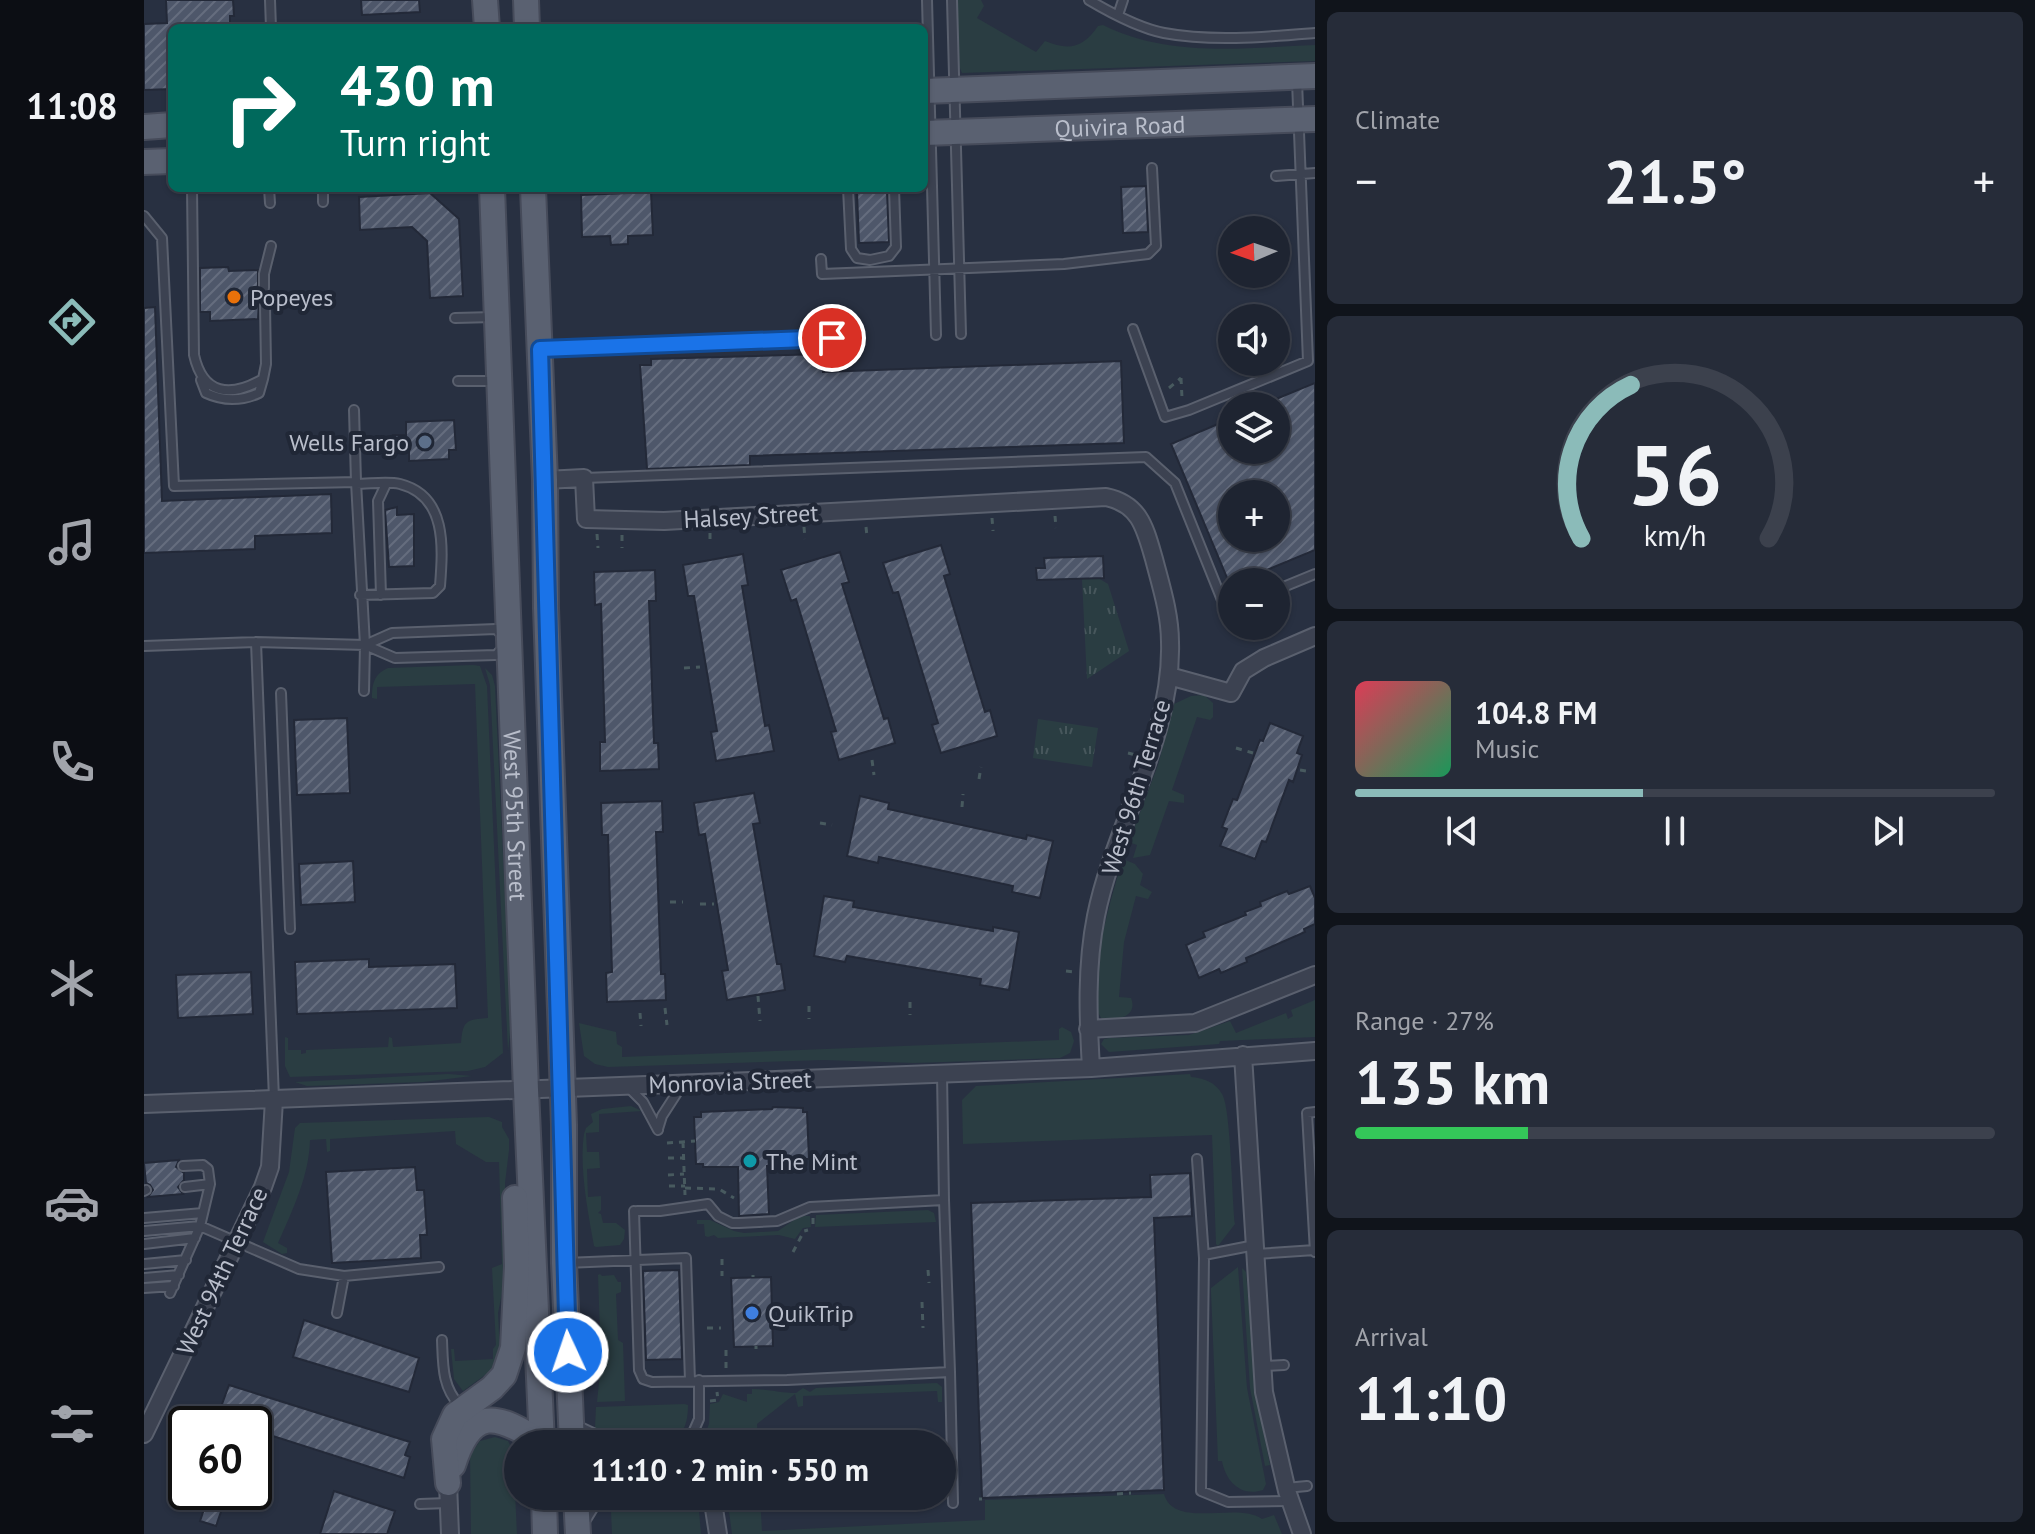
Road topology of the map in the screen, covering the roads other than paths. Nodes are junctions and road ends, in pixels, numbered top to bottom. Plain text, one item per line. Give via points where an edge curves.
1 (270, 0) edge
2 (485, 0) edge
3 (526, 0) edge
4 (927, 0) edge
5 (952, 0) edge
6 (1089, 0) edge
7 (1123, 0) edge
8 (1118, 15) junction
9 (271, 24) edge
10 (487, 24) edge
11 (527, 24) edge
12 (927, 24) edge
13 (1315, 33) edge
14 (1306, 77) edge
15 (956, 89) junction
16 (928, 90) edge
17 (1307, 119) edge
18 (168, 125) edge
19 (144, 127) edge
20 (957, 132) junction
21 (928, 133) edge
22 (928, 152) edge
23 (168, 161) edge
24 (144, 162) edge
25 (1152, 168) dead end
26 (1315, 173) edge
27 (1300, 174) junction
28 (1276, 176) dead end
29 (192, 192) edge
30 (269, 192) edge
31 (323, 192) edge
32 (492, 192) edge
33 (533, 192) edge
34 (848, 192) edge
35 (894, 192) edge
36 (323, 202) dead end
37 (270, 203) dead end
38 (144, 216) edge
39 (271, 246) dead end
40 (821, 259) dead end
41 (934, 269) junction
42 (960, 269) junction
43 (264, 288) dead end
44 (265, 305) dead end
45 (498, 317) junction
46 (455, 318) dead end
47 (1133, 329) dead end
48 (961, 334) dead end
49 (936, 335) dead end
50 (837, 338) dead end
51 (540, 349) junction
52 (1312, 360) edge
53 (458, 381) dead end
54 (500, 381) junction
55 (354, 410) dead end
56 (584, 478) junction
57 (545, 480) junction
58 (356, 483) junction
59 (386, 484) junction
60 (994, 510) joint
61 (1315, 574) edge
62 (1290, 584) edge
63 (1218, 590) edge
64 (360, 595) junction
65 (381, 595) junction
66 (546, 608) junction
67 (1315, 636) edge
68 (509, 641) junction
69 (256, 642) junction
70 (365, 645) junction
71 (144, 646) edge
72 (549, 675) junction
73 (1169, 676) junction
74 (364, 691) dead end
75 (281, 693) dead end
76 (290, 929) dead end
77 (1315, 975) edge
78 (1088, 1029) junction
79 (1315, 1051) edge
80 (1243, 1055) junction
81 (1091, 1068) junction
82 (942, 1073) junction
83 (683, 1084) junction
84 (626, 1086) junction
85 (563, 1088) junction
86 (526, 1090) junction
87 (274, 1100) junction
88 (144, 1104) edge
89 (1315, 1112) edge
90 (1197, 1159) dead end
91 (183, 1166) dead end
92 (530, 1167) junction
93 (210, 1184) junction
94 (185, 1187) dead end
95 (944, 1200) junction
96 (203, 1213) junction
97 (144, 1218) edge
98 (200, 1226) junction
99 (144, 1231) edge
100 (195, 1238) junction
101 (237, 1242) junction
102 (144, 1244) edge
103 (1255, 1250) junction
104 (1315, 1251) edge
105 (1204, 1255) junction
106 (186, 1260) junction
107 (635, 1260) junction
108 (564, 1263) junction
109 (144, 1264) edge
110 (439, 1267) dead end
111 (179, 1275) junction
112 (344, 1276) junction
113 (144, 1278) edge
114 (144, 1288) edge
115 (337, 1313) dead end
116 (442, 1340) dead end
117 (1284, 1365) dead end
118 (1262, 1366) junction
119 (950, 1372) junction
120 (694, 1380) junction
121 (462, 1408) junction
122 (523, 1430) edge
123 (541, 1430) edge
124 (572, 1430) edge
125 (694, 1430) edge
126 (951, 1430) edge
127 (144, 1434) edge
128 (1307, 1486) dead end
129 (448, 1493) junction
130 (1288, 1494) junction
131 (420, 1504) dead end
132 (544, 1510) edge
133 (577, 1510) edge
134 (589, 1510) edge
135 (717, 1510) edge
136 (578, 1530) edge
137 (450, 1534) edge
138 (545, 1534) edge
139 (718, 1534) edge
140 (1302, 1534) edge

1 - 9 lane
2 - 10 main road
3 - 11 main road
4 - 12 lane
5 - 15 lane
6 - 8 lane
7 - 8 lane
8 - 13 lane via 1161,33 1203,38
14 - 15 main road, Quivira Road
14 - 17 lane
15 - 16 main road, Quivira Road
15 - 20 lane
17 - 20 main road, Quivira Road
17 - 27 lane
18 - 19 main road
20 - 21 main road, Quivira Road
20 - 42 lane
22 - 41 lane
23 - 24 main road
25 - 42 lane via 1156,246 1148,254
26 - 27 lane
27 - 28 lane
27 - 52 lane
29 - 44 lane via 194,333 198,371 209,386 249,387 263,379
30 - 37 lane
31 - 36 lane
32 - 45 main road, West 95th Street
33 - 51 main road, West 95th Street
34 - 35 lane via 851,249 857,258 870,260 889,256 896,247
38 - 58 lane via 162,238 174,486
39 - 43 lane
40 - 41 lane via 822,274
41 - 42 lane
41 - 49 lane
42 - 48 lane
45 - 46 lane
45 - 54 main road, West 95th Street
47 - 52 lane via 1165,417
50 - 51 lane
51 - 57 main road, West 95th Street
53 - 54 lane
54 - 68 main road, West 95th Street
55 - 58 lane
56 - 57 street
56 - 60 street, Halsey Street via 586,519
56 - 63 lane via 1146,457 1175,483
57 - 66 main road, West 95th Street
58 - 59 lane
58 - 64 lane
59 - 65 lane via 378,501
59 - 65 lane via 412,489 433,505 442,563 440,586 433,593
60 - 73 street, West 96th Terrace via 1106,497 1122,500 1135,511 1163,592 1171,640
61 - 62 lane
64 - 65 lane
64 - 70 lane
66 - 68 main road via 539,624
66 - 72 main road, West 95th Street
67 - 73 street via 1243,671 1231,693
68 - 70 lane via 496,629 476,629 392,633
68 - 70 lane via 496,655 395,658
68 - 72 main road via 541,656
68 - 86 main road, West 95th Street
69 - 70 lane
69 - 71 lane
69 - 87 lane
70 - 74 lane
72 - 85 main road, West 95th Street
73 - 78 street, West 96th Terrace via 1150,756 1096,915
75 - 76 lane
77 - 78 street via 1195,1023
78 - 81 street, West 96th Terrace
79 - 80 street, Monrovia Street
80 - 81 street, Monrovia Street
80 - 103 street
81 - 82 street, Monrovia Street
82 - 83 street, Monrovia Street
82 - 95 lane
83 - 84 street, Monrovia Street
83 - 84 lane via 658,1130 643,1102
84 - 85 street, Monrovia Street
85 - 86 street, Monrovia Street
85 - 108 main road, West 95th Street
86 - 87 street, Monrovia Street
86 - 92 main road, West 95th Street
87 - 88 street, Monrovia Street
87 - 101 street, West 94th Terrace via 270,1167
89 - 104 lane via 1307,1113
90 - 105 lane
91 - 93 lane via 203,1165
92 - 121 main road via 515,1198 513,1348 507,1369 492,1388
92 - 123 main road, West 95th Street
93 - 94 lane
93 - 96 lane
95 - 107 lane via 810,1207 773,1222 732,1223 708,1204 636,1211
95 - 119 lane
96 - 97 lane
96 - 98 lane
98 - 99 lane
98 - 100 lane
98 - 101 lane
100 - 102 lane
100 - 106 lane
101 - 112 lane via 299,1269
101 - 127 street, West 94th Terrace
103 - 104 lane
103 - 105 lane
103 - 118 street
105 - 130 lane via 1201,1491 1228,1502
106 - 109 lane
106 - 111 lane
107 - 108 lane
107 - 120 lane via 641,1376 652,1382
107 - 120 lane via 686,1258
108 - 124 main road, West 95th Street
110 - 112 lane
111 - 113 lane
111 - 114 lane via 172,1289
112 - 115 lane
116 - 121 lane via 444,1377
117 - 118 lane
118 - 130 street
119 - 120 lane
119 - 126 lane
120 - 125 lane via 699,1419
121 - 129 main road via 444,1439
122 - 129 main road via 483,1420 469,1428
128 - 130 lane
129 - 131 lane
129 - 137 street
130 - 140 street
132 - 138 main road
133 - 136 main road
134 - 136 street
135 - 139 street

